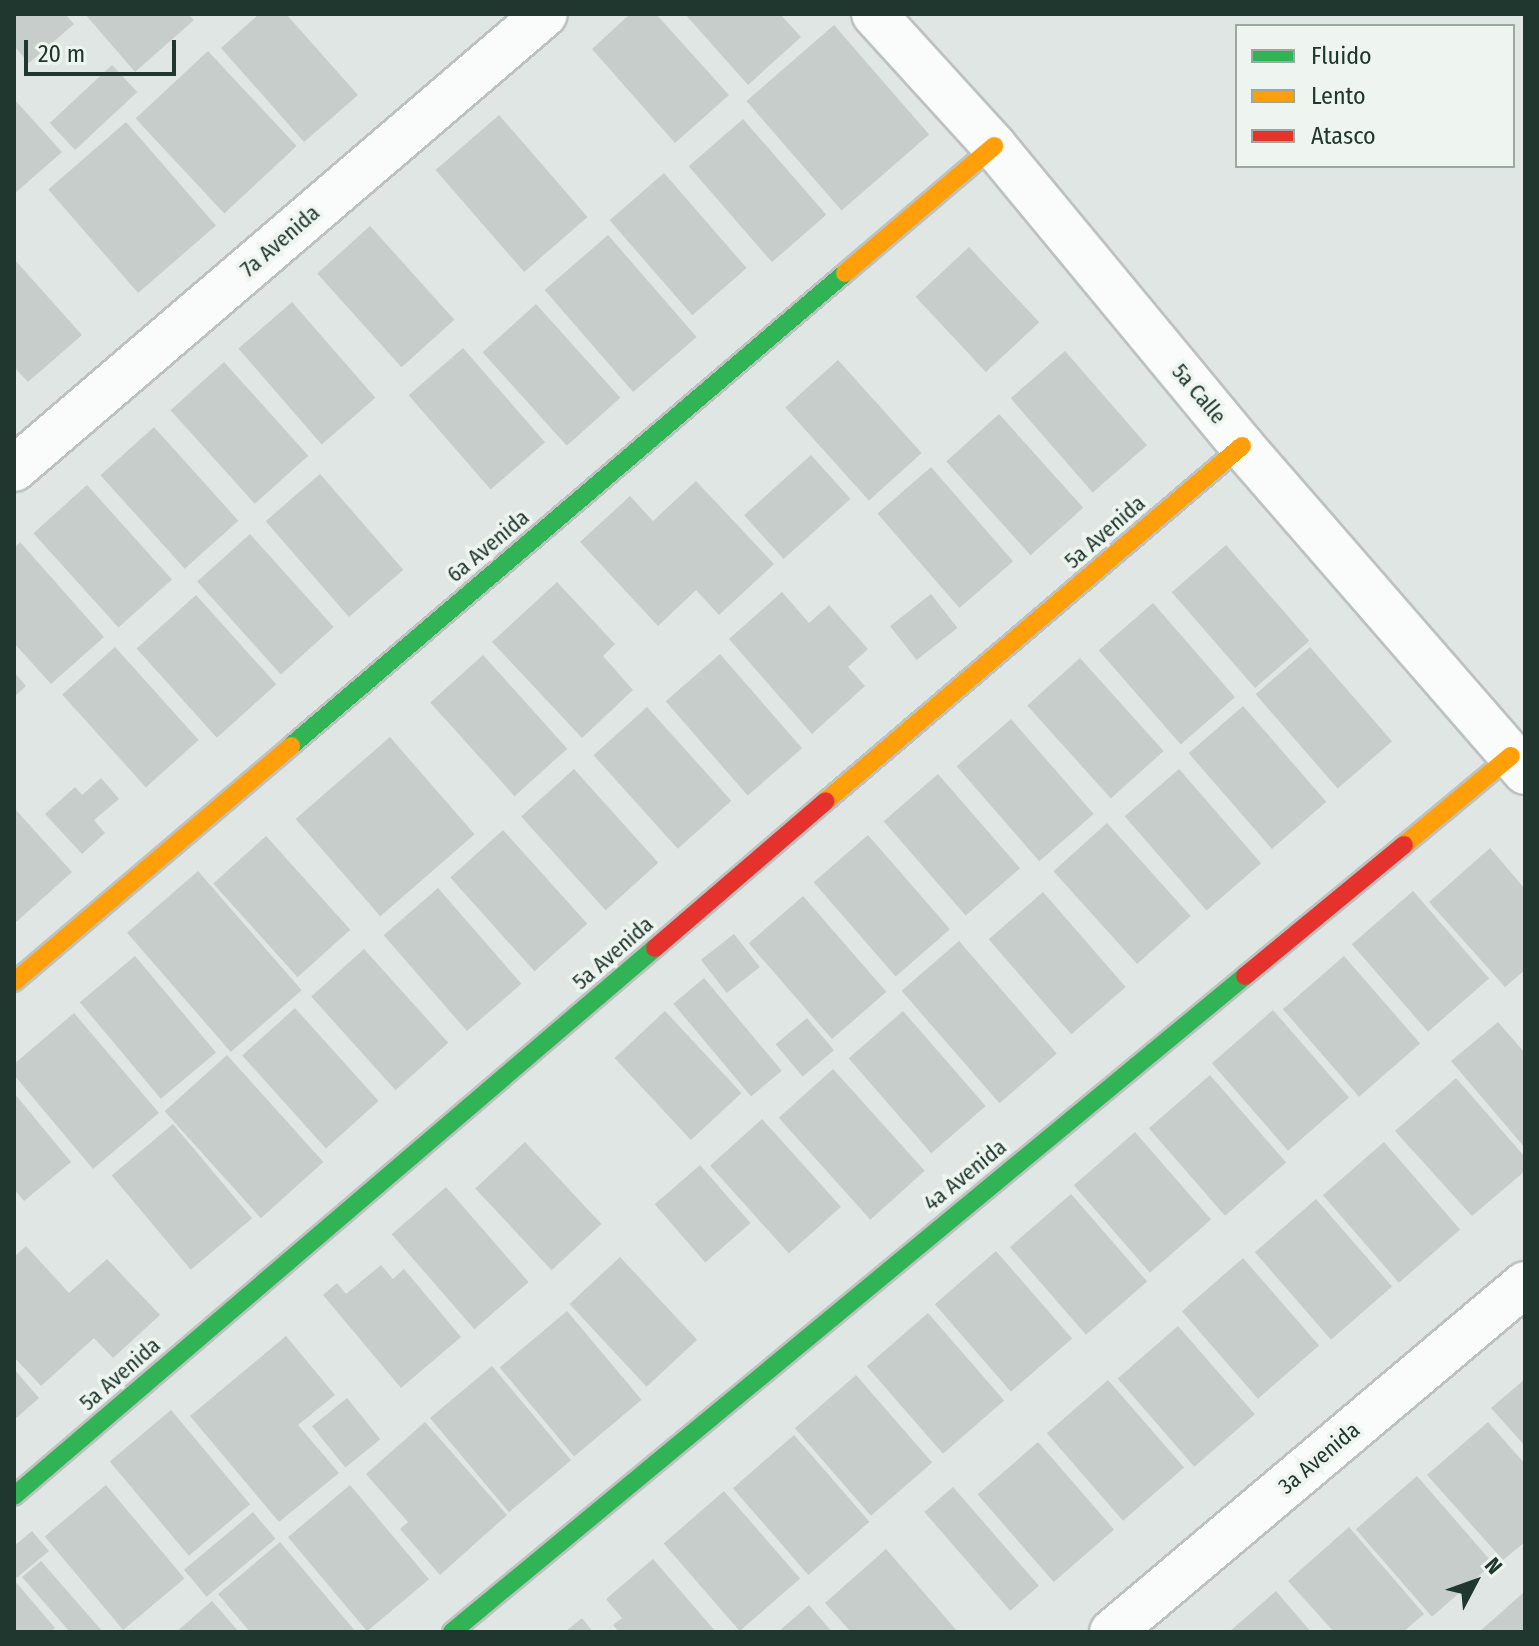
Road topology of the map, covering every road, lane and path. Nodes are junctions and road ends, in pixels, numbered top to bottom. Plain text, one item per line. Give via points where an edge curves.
1 (545, 14) edge
2 (874, 14) edge
3 (994, 146) junction
4 (1242, 446) junction
5 (14, 469) edge
6 (1518, 764) edge
7 (14, 982) edge
8 (1525, 1284) edge
9 (14, 1496) edge
10 (452, 1632) edge
11 (1112, 1632) edge

1 - 5 street, 7a Avenida
2 - 3 street, 5a Calle
3 - 4 street, 5a Calle
3 - 7 street, 6a Avenida
4 - 6 street, 5a Calle
4 - 9 street, 5a Avenida
6 - 10 street, 4a Avenida
8 - 11 street, 3a Avenida

